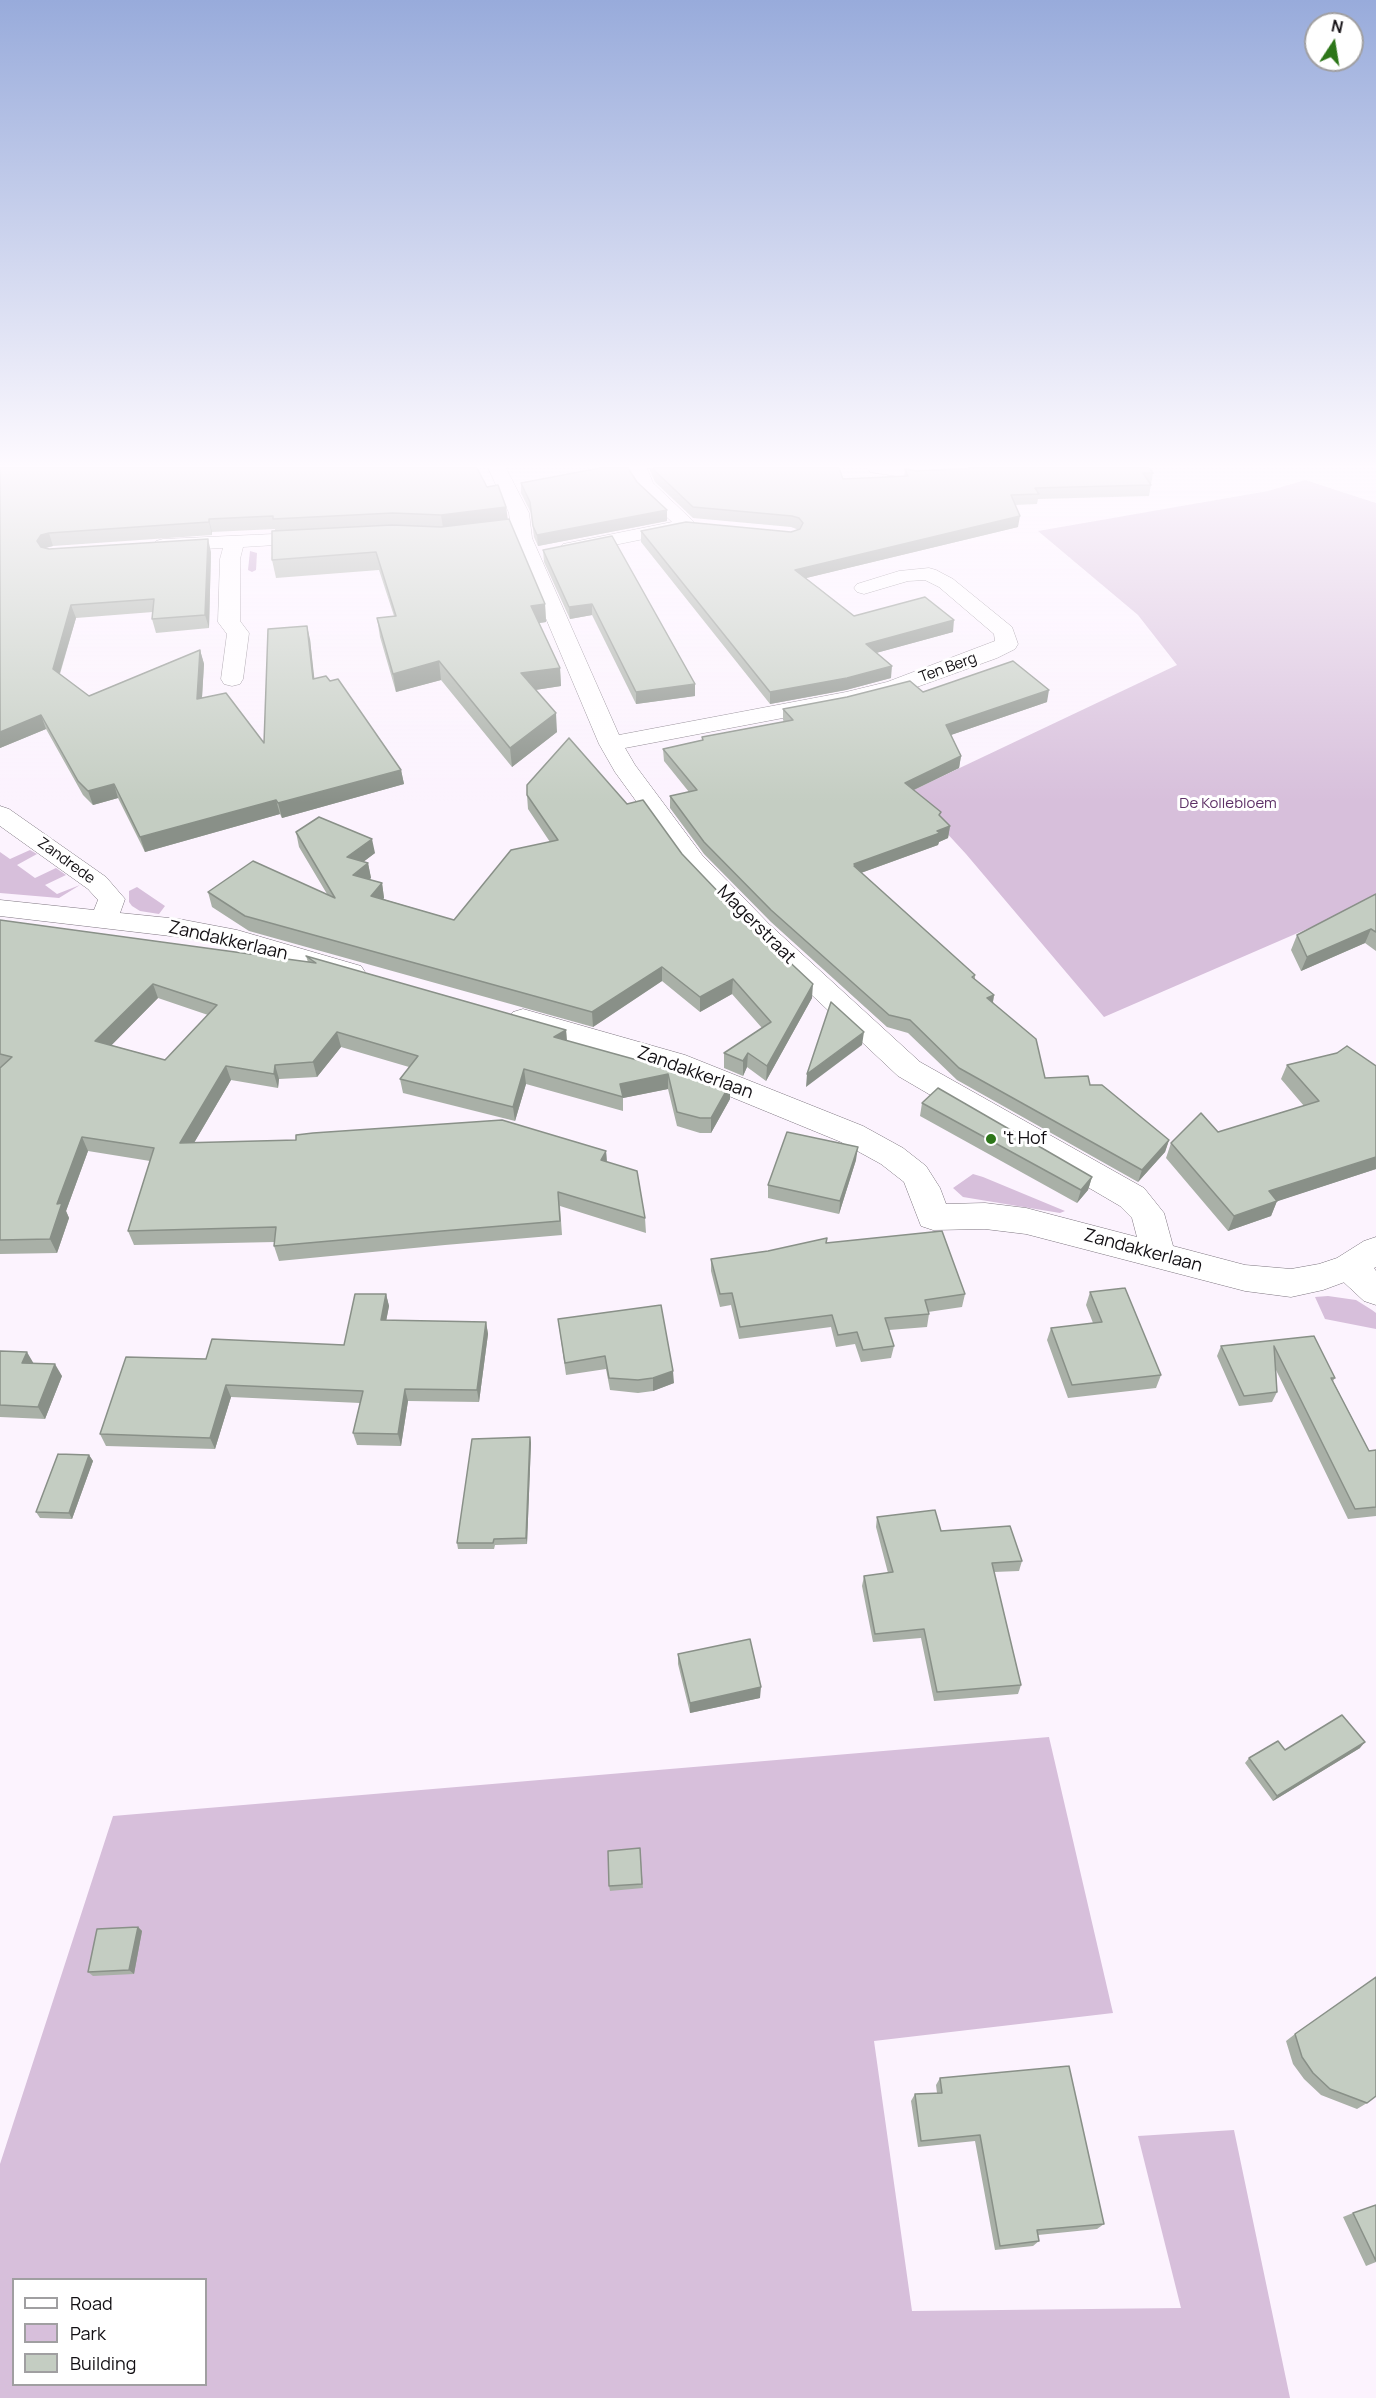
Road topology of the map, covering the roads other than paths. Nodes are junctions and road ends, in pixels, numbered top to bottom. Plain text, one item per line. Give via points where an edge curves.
1 (230, 580) edge
2 (540, 580) edge
3 (890, 580) edge
4 (941, 580) edge
5 (864, 588) dead end
6 (232, 679) dead end
7 (611, 744) junction
8 (0, 814) edge
9 (0, 908) edge
10 (105, 918) junction
11 (374, 978) edge
12 (500, 1012) edge
13 (1159, 1255) junction
14 (1363, 1258) edge
15 (1376, 1291) edge

1 - 6 street via 229,622 238,633
2 - 7 street, Magerstraat
3 - 5 street, Ten Berg
4 - 7 street, Ten Berg via 1004,632 1007,644 895,687
7 - 13 street, Magerstraat via 693,861 863,1028 909,1069 1131,1197 1147,1213
8 - 10 street, Zandrede via 97,883 112,899
9 - 10 street, Zandakkerlaan
10 - 11 street, Zandakkerlaan via 237,939
12 - 13 street, Zandakkerlaan via 674,1062 852,1134 915,1174 933,1217 985,1216 1026,1221
13 - 14 street, Zandakkerlaan via 1245,1278 1291,1282 1323,1277
14 - 15 street

